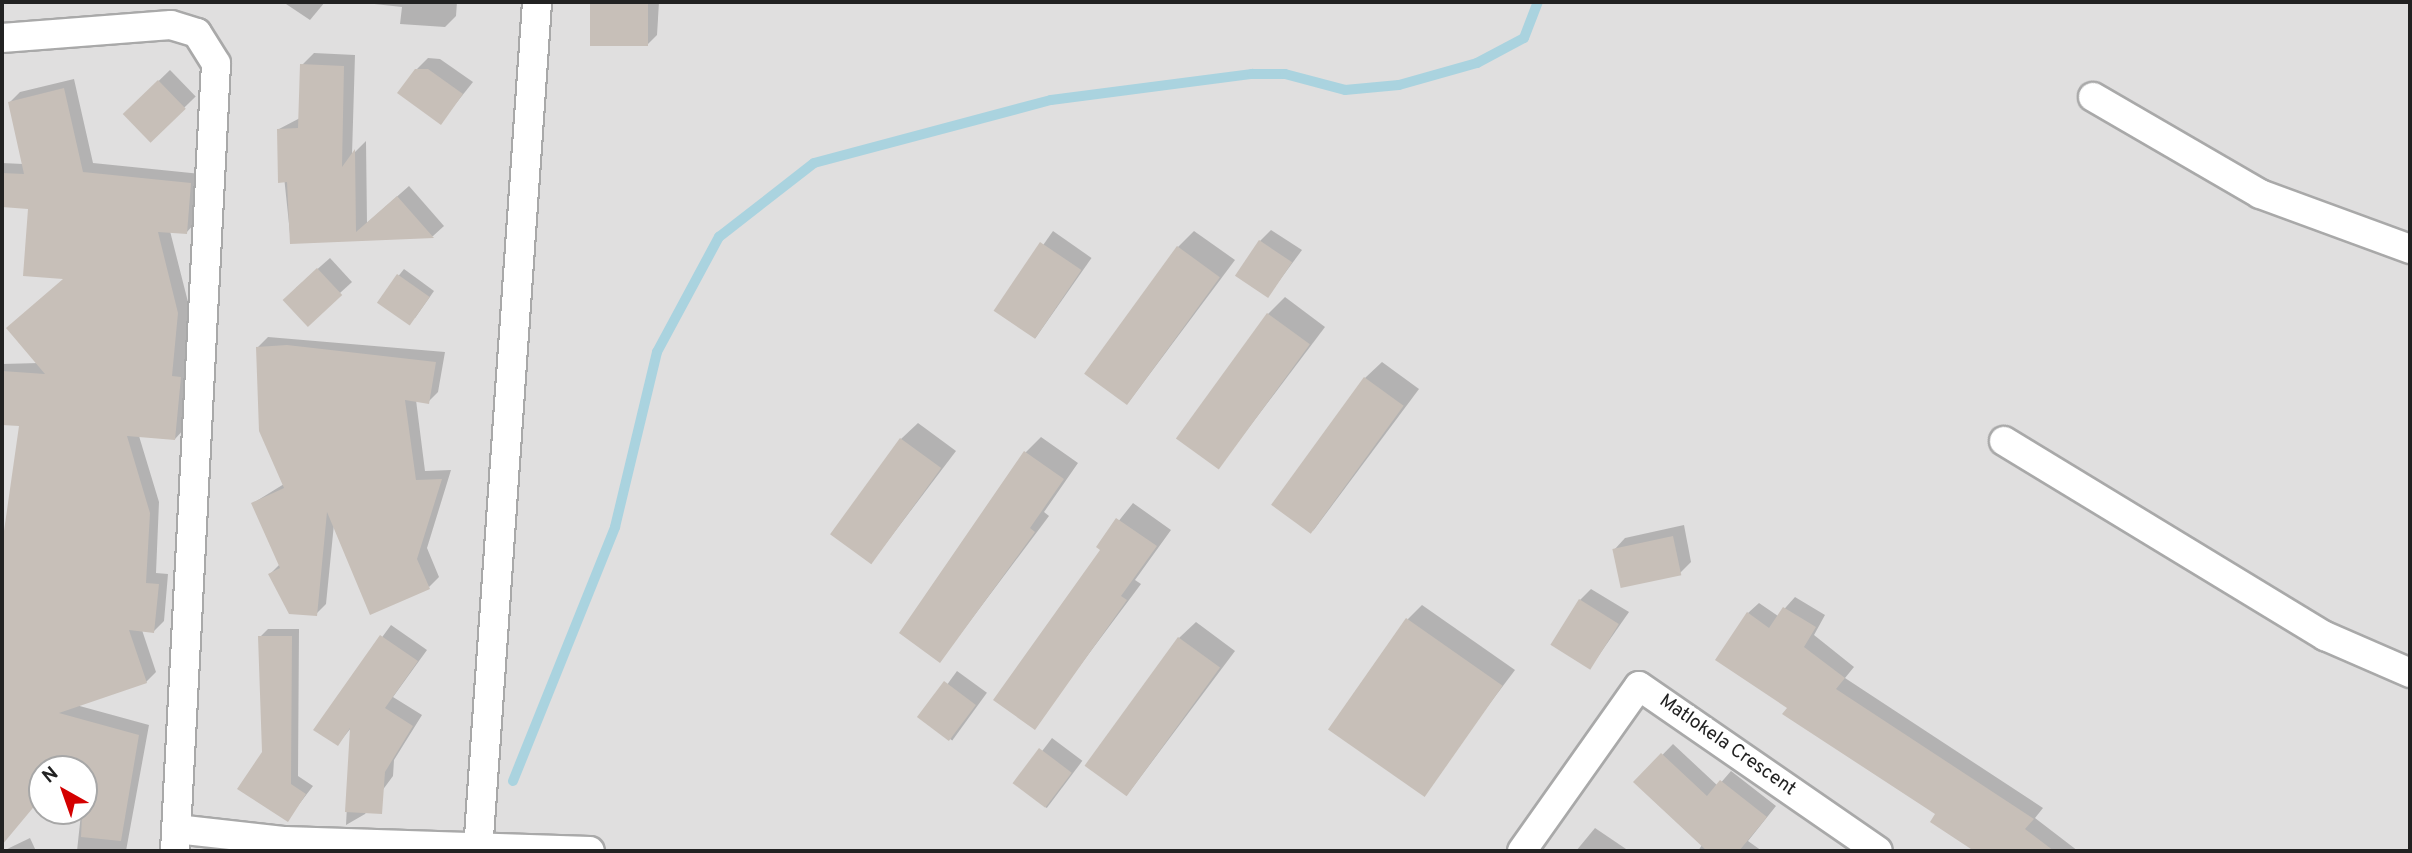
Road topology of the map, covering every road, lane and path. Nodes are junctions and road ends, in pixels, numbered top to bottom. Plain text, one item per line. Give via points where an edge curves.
1 (537, 2) edge
2 (2, 38) edge
3 (2093, 97) dead end
4 (2410, 249) edge
5 (2004, 441) dead end
6 (2410, 673) edge
7 (176, 840) edge
8 (478, 849) edge
9 (590, 851) edge
10 (1522, 851) edge
11 (1878, 851) edge

1 - 8 street
2 - 7 street via 172,25 197,33 216,64
3 - 4 street via 2260,194
5 - 6 street via 2325,636
7 - 8 street
8 - 9 street
10 - 11 street, Matlokela Crescent via 1639,686

